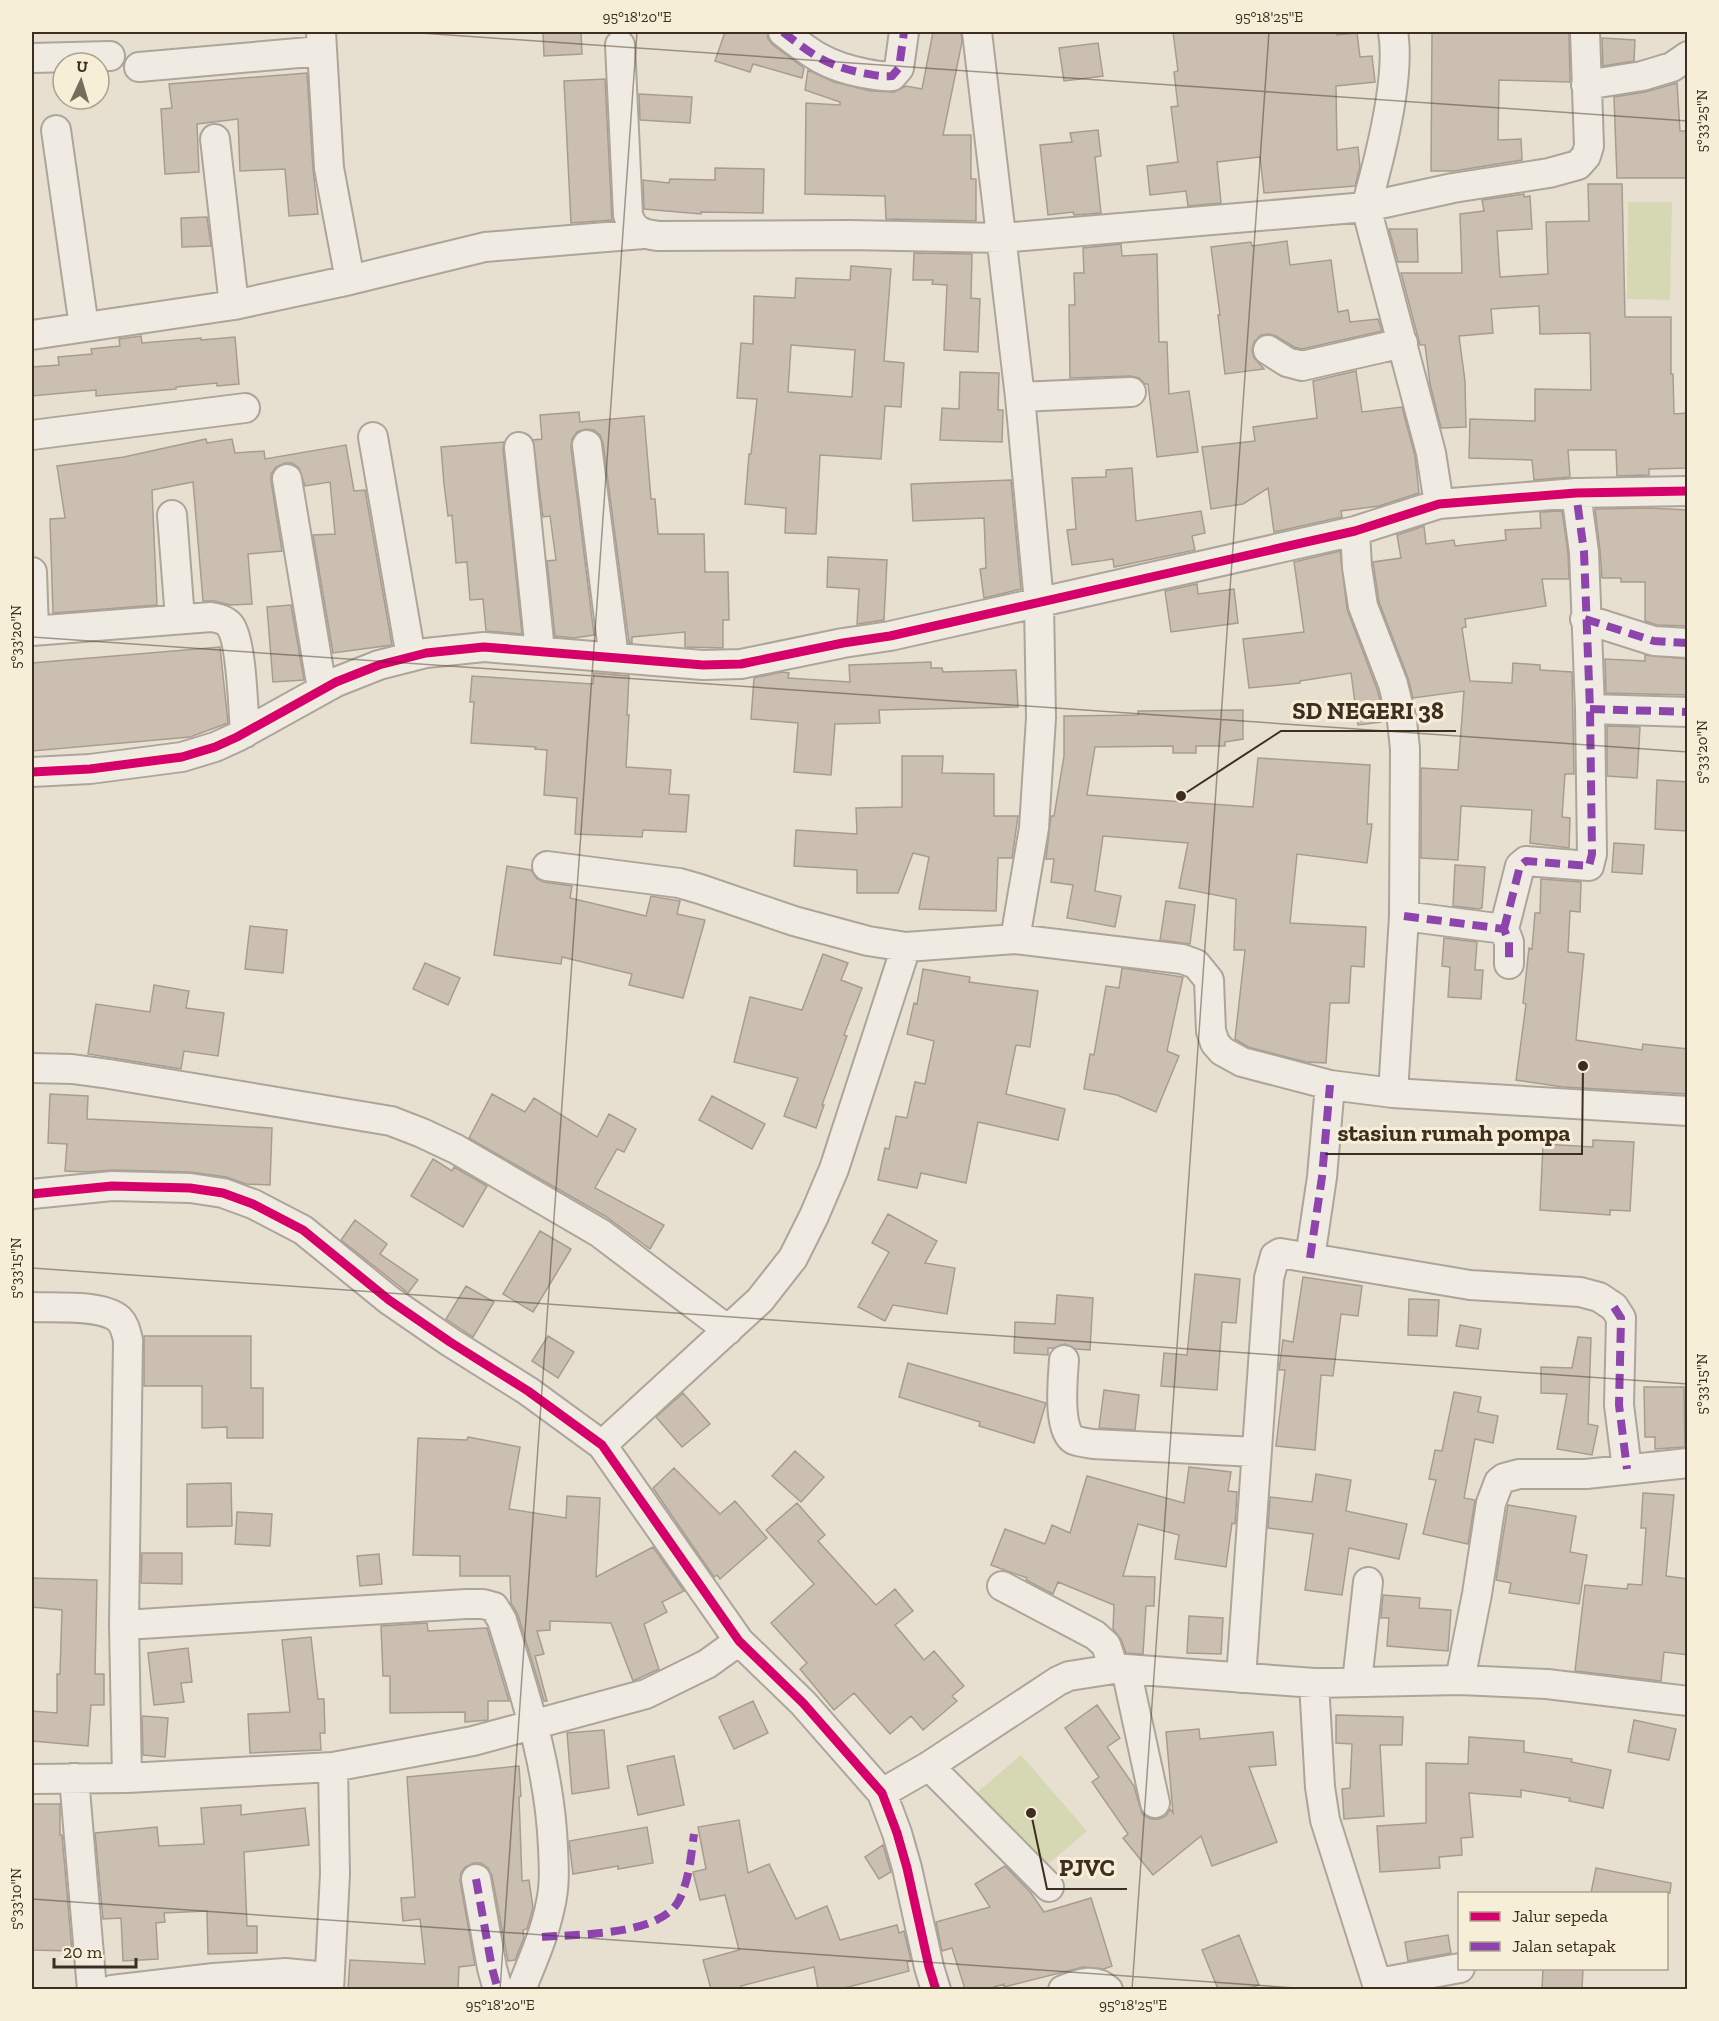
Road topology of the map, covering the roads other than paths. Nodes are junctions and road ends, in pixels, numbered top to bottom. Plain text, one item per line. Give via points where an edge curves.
1 (783, 32) edge
2 (904, 32) edge
3 (977, 32) edge
4 (1393, 32) edge
5 (1585, 32) edge
6 (321, 41) edge
7 (620, 45) dead end
8 (1688, 56) edge
9 (32, 58) edge
10 (51, 58) edge
11 (139, 67) dead end
12 (1586, 85) junction
13 (56, 130) dead end
14 (215, 139) dead end
15 (1366, 207) junction
16 (644, 234) junction
17 (1002, 238) junction
18 (350, 280) junction
19 (234, 305) junction
20 (84, 327) junction
21 (32, 335) edge
22 (1403, 343) junction
23 (1268, 350) dead end
24 (1131, 392) dead end
25 (1020, 397) junction
26 (245, 408) dead end
27 (32, 435) edge
28 (373, 437) dead end
29 (587, 445) dead end
30 (519, 447) dead end
31 (287, 479) dead end
32 (1688, 491) edge
33 (1576, 493) junction
34 (1439, 504) junction
35 (172, 515) dead end
36 (1355, 531) junction
37 (32, 573) edge
38 (1039, 602) junction
39 (180, 619) junction
40 (1585, 619) junction
41 (33, 631) edge
42 (1688, 643) edge
43 (540, 651) junction
44 (411, 657) junction
45 (614, 658) junction
46 (322, 689) junction
47 (1590, 709) junction
48 (1688, 712) edge
49 (245, 733) junction
50 (32, 772) edge
51 (547, 866) dead end
52 (1404, 916) junction
53 (1504, 929) junction
54 (1015, 939) junction
55 (906, 947) junction
56 (1509, 964) dead end
57 (32, 1068) edge
58 (1330, 1085) junction
59 (1393, 1093) junction
60 (1688, 1111) edge
61 (32, 1194) edge
62 (1310, 1258) junction
63 (32, 1307) edge
64 (728, 1330) junction
65 (1064, 1360) dead end
66 (602, 1445) junction
67 (1256, 1452) junction
68 (1688, 1463) edge
69 (1627, 1469) junction
70 (1368, 1582) dead end
71 (1002, 1586) dead end
72 (124, 1625) junction
73 (739, 1641) junction
74 (1120, 1669) junction
75 (1240, 1678) junction
76 (1460, 1680) junction
77 (1357, 1682) junction
78 (1314, 1683) junction
79 (1688, 1701) edge
80 (535, 1725) junction
81 (929, 1766) junction
82 (333, 1767) junction
83 (74, 1778) junction
84 (128, 1778) junction
85 (32, 1779) edge
86 (882, 1794) junction
87 (1155, 1803) dead end
88 (476, 1879) dead end
89 (1049, 1887) dead end
90 (1458, 1968) edge
91 (329, 1983) edge
92 (1379, 1986) edge
93 (92, 1989) edge
94 (112, 1989) edge
95 (498, 1989) edge
96 (521, 1989) edge
97 (936, 1989) edge
98 (1063, 1989) edge
99 (1108, 1989) edge

1 - 2 street via 826,62 885,77 899,68
3 - 17 street
4 - 15 street via 1392,85
5 - 12 street
6 - 11 street
6 - 18 street via 329,168
7 - 16 street via 628,215 631,225
8 - 12 street via 1671,68
9 - 10 street
12 - 15 street via 1589,146 1578,165
13 - 20 street
14 - 19 street
15 - 17 street
15 - 22 street
16 - 17 street
16 - 18 street via 485,247
17 - 25 street
18 - 19 street
19 - 20 street
20 - 21 street
22 - 23 street via 1302,366
22 - 34 street via 1431,453
24 - 25 street
25 - 38 street
26 - 27 street
28 - 44 street
29 - 45 street
30 - 43 street
31 - 46 street
32 - 33 street
33 - 34 street
33 - 40 street via 1584,552
34 - 36 street
35 - 39 street
36 - 38 street
36 - 52 street via 1363,606 1393,684 1402,721
37 - 41 street
38 - 45 street via 741,664
38 - 54 street via 1041,718 1034,828
39 - 41 street
39 - 49 street via 211,617 231,626 238,653
40 - 42 street via 1654,641
40 - 47 street
43 - 44 street via 484,647
43 - 45 street
44 - 46 street via 379,665
46 - 49 street
47 - 48 street
47 - 53 street via 1589,866 1526,861 1520,866
49 - 50 street via 182,757
51 - 55 street via 679,884 794,921
52 - 53 street
52 - 59 street
53 - 56 street via 1509,942
54 - 55 street
54 - 58 street via 1162,956 1196,964 1209,980 1211,1031 1222,1051 1242,1062
55 - 64 street via 834,1169 814,1216 793,1258 760,1300
57 - 64 street via 109,1074 391,1121 456,1149 600,1233
58 - 59 street
58 - 62 street
59 - 60 street
61 - 66 street via 112,1186 190,1188 223,1193 253,1204 303,1230 389,1300
62 - 67 street via 1280,1253 1272,1260
62 - 69 street via 1470,1285 1580,1292 1614,1306 1621,1318 1619,1405
63 - 72 street via 96,1310 110,1314 124,1326 128,1340
64 - 66 street
65 - 67 street via 1065,1428 1074,1440
66 - 73 street
67 - 75 street
68 - 69 street
69 - 76 street via 1586,1474 1518,1474 1499,1482 1491,1503
70 - 77 street
71 - 74 street via 1095,1635
72 - 80 street via 483,1604 494,1607 502,1620
72 - 84 street
73 - 80 street via 707,1664 646,1694
73 - 86 street via 803,1703
74 - 75 street
74 - 81 street via 1058,1681
74 - 87 street
75 - 78 street
76 - 77 street
76 - 79 street via 1547,1684
77 - 78 street
78 - 92 street via 1325,1820
80 - 82 street via 473,1741
80 - 96 street via 548,1790 554,1878 542,1937
81 - 86 street
81 - 89 street
82 - 84 street
82 - 91 street via 335,1874
83 - 84 street
83 - 85 street
83 - 93 street
86 - 97 street via 907,1868
88 - 95 street
90 - 92 street
91 - 94 street via 285,1973
98 - 99 street via 1092,1982

